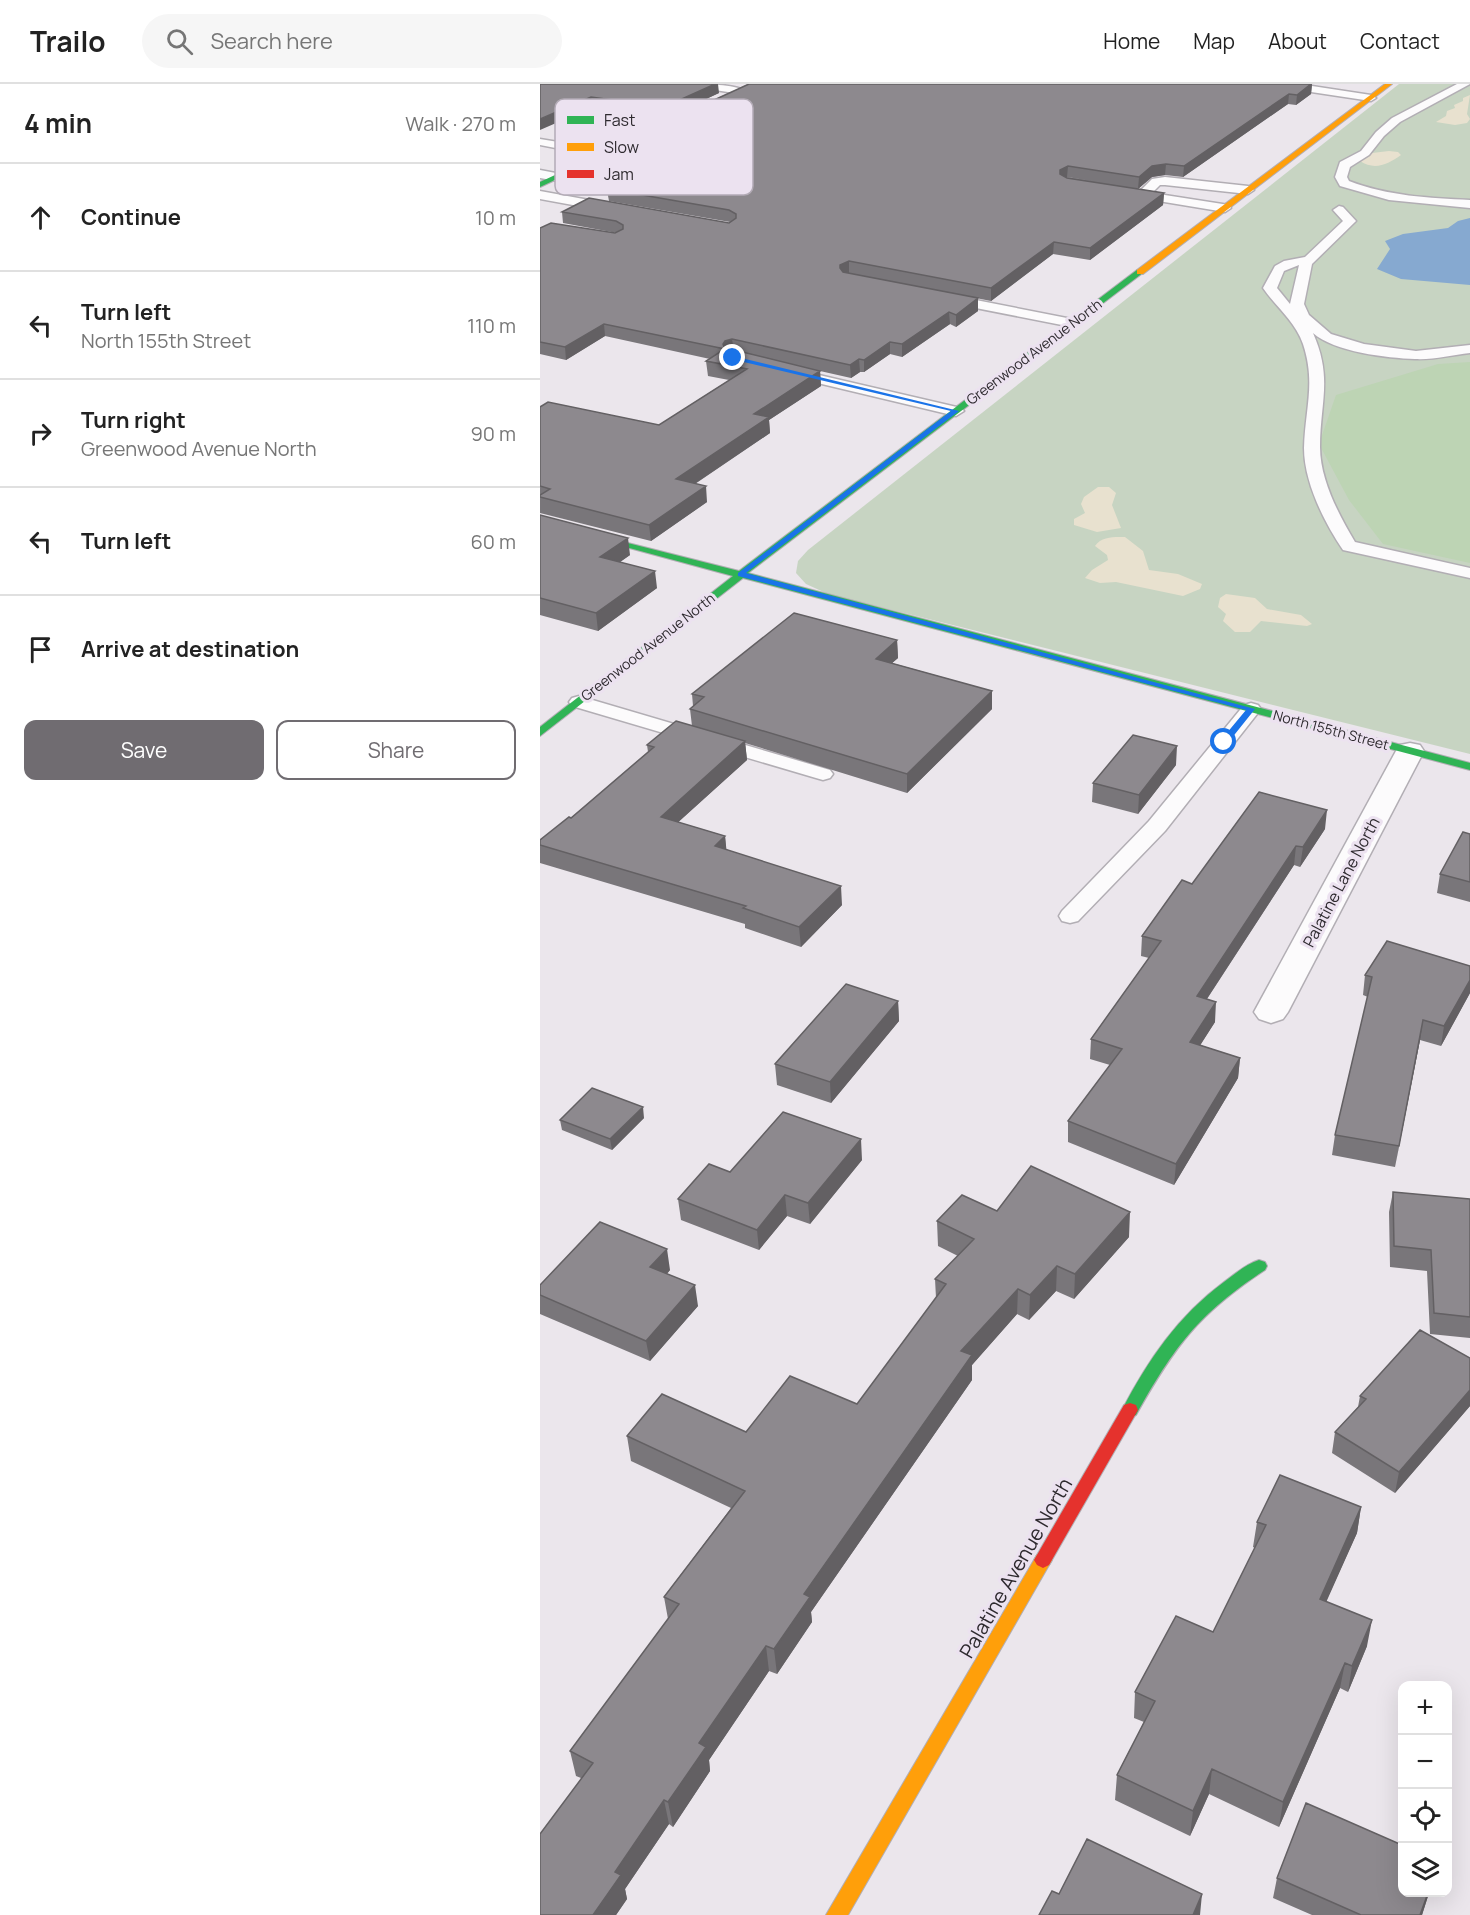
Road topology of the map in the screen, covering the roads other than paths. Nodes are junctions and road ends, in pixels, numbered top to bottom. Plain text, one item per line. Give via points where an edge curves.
1 (695, 84) edge
2 (755, 84) edge
3 (1278, 84) edge
4 (1389, 84) edge
5 (1465, 84) edge
6 (741, 91) junction
7 (1371, 98) junction
8 (724, 99) edge
9 (540, 142) edge
10 (555, 145) edge
11 (540, 174) edge
12 (555, 177) edge
13 (555, 178) edge
14 (540, 185) edge
15 (1248, 190) junction
16 (1121, 191) edge
17 (540, 195) edge
18 (1142, 195) junction
19 (1470, 204) edge
20 (1225, 207) junction
21 (623, 210) edge
22 (1339, 210) dead end
23 (1310, 260) junction
24 (926, 295) edge
25 (1072, 324) junction
26 (1470, 350) edge
27 (775, 369) edge
28 (956, 411) junction
29 (590, 535) edge
30 (1470, 573) edge
31 (741, 574) junction
32 (579, 702) junction
33 (1251, 709) junction
34 (540, 733) edge
35 (1410, 751) junction
36 (1470, 767) edge
37 (823, 774) dead end
38 (1070, 916) dead end
39 (1271, 1012) dead end
40 (1259, 1266) dead end
41 (836, 1915) edge

1 - 6 lane
2 - 6 street
3 - 7 lane
4 - 7 street, Greenwood Avenue North
5 - 19 lane via 1396,120 1365,153 1344,165 1341,177 1355,189 1383,195
6 - 8 street
7 - 15 street, Greenwood Avenue North
9 - 10 lane
11 - 12 lane
13 - 14 street
15 - 18 lane via 1165,181 1156,182
15 - 20 street, Greenwood Avenue North
16 - 18 lane
17 - 21 lane
18 - 20 lane
20 - 25 street, Greenwood Avenue North
22 - 23 lane via 1350,221
23 - 26 lane via 1297,304 1303,317 1326,337 1362,348 1416,355
23 - 30 lane via 1285,263 1274,274 1270,288 1298,320 1310,343 1318,373 1312,451 1337,527 1349,546
24 - 25 lane
25 - 28 street, Greenwood Avenue North
27 - 28 lane
28 - 31 street, Greenwood Avenue North
29 - 31 street, North 155th Street
31 - 32 street, Greenwood Avenue North
31 - 33 street, North 155th Street
32 - 34 street, Greenwood Avenue North
32 - 37 lane
33 - 35 street, North 155th Street
33 - 38 lane via 1157,826
35 - 36 street, North 155th Street
35 - 39 street, Palatine Lane North
40 - 41 street, Palatine Avenue North via 1227,1285 1195,1313 1164,1352

